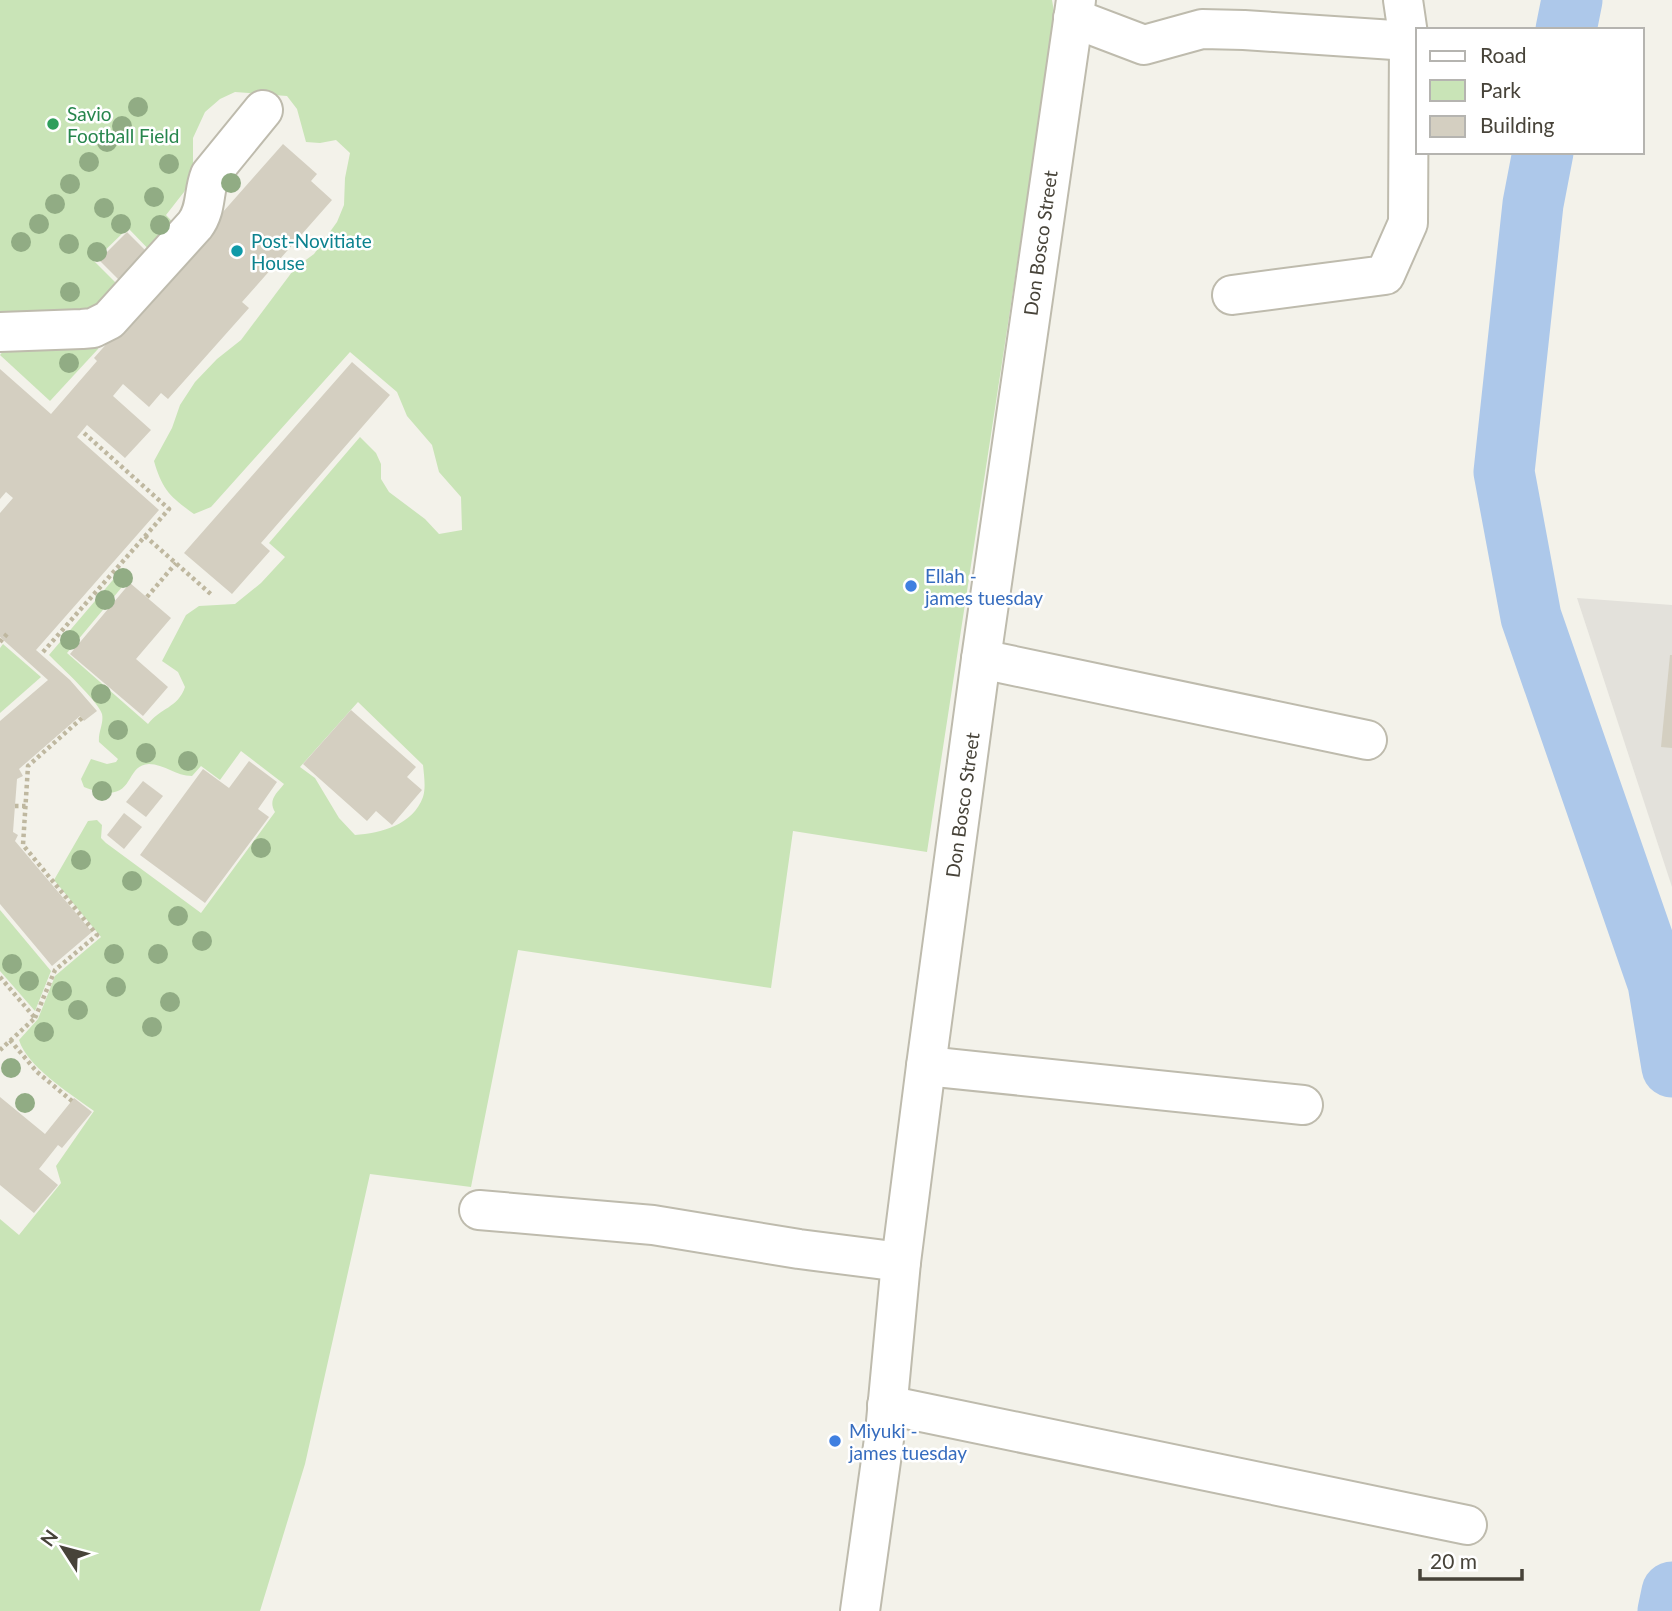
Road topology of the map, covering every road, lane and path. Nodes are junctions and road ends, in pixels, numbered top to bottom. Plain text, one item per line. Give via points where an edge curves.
1 (1403, 0) edge
2 (1074, 9) edge
3 (1409, 41) junction
4 (263, 110) dead end
5 (1232, 295) dead end
6 (0, 332) edge
7 (84, 433) dead end
8 (145, 536) junction
9 (176, 563) junction
10 (213, 596) dead end
11 (147, 597) dead end
12 (7, 634) dead end
13 (0, 642) edge
14 (43, 652) dead end
15 (981, 659) junction
16 (82, 718) dead end
17 (1367, 740) dead end
18 (15, 806) dead end
19 (26, 806) junction
20 (0, 977) edge
21 (35, 1018) junction
22 (10, 1040) junction
23 (0, 1051) edge
24 (926, 1066) junction
25 (72, 1101) dead end
26 (1303, 1105) dead end
27 (479, 1210) dead end
28 (901, 1262) junction
29 (887, 1405) junction
30 (1467, 1525) dead end
31 (860, 1611) edge

1 - 3 street
2 - 3 street via 1144,45 1202,29
2 - 15 street, Don Bosco Street
3 - 5 street via 1408,223 1385,275
4 - 6 street via 210,175 202,215 109,320 93,328
7 - 8 path via 169,509
8 - 9 path
8 - 14 path
9 - 10 path
9 - 11 path
12 - 13 path
15 - 17 street
15 - 24 street, Don Bosco Street
16 - 19 path via 28,766
18 - 19 path
19 - 21 path via 23,845 97,934 54,970
20 - 21 path
21 - 22 path
22 - 23 path
22 - 25 path via 37,1072
24 - 26 street
24 - 28 street, Don Bosco Street
27 - 28 street via 653,1225
28 - 29 street, Don Bosco Street
29 - 30 street
29 - 31 street, Don Bosco Street

